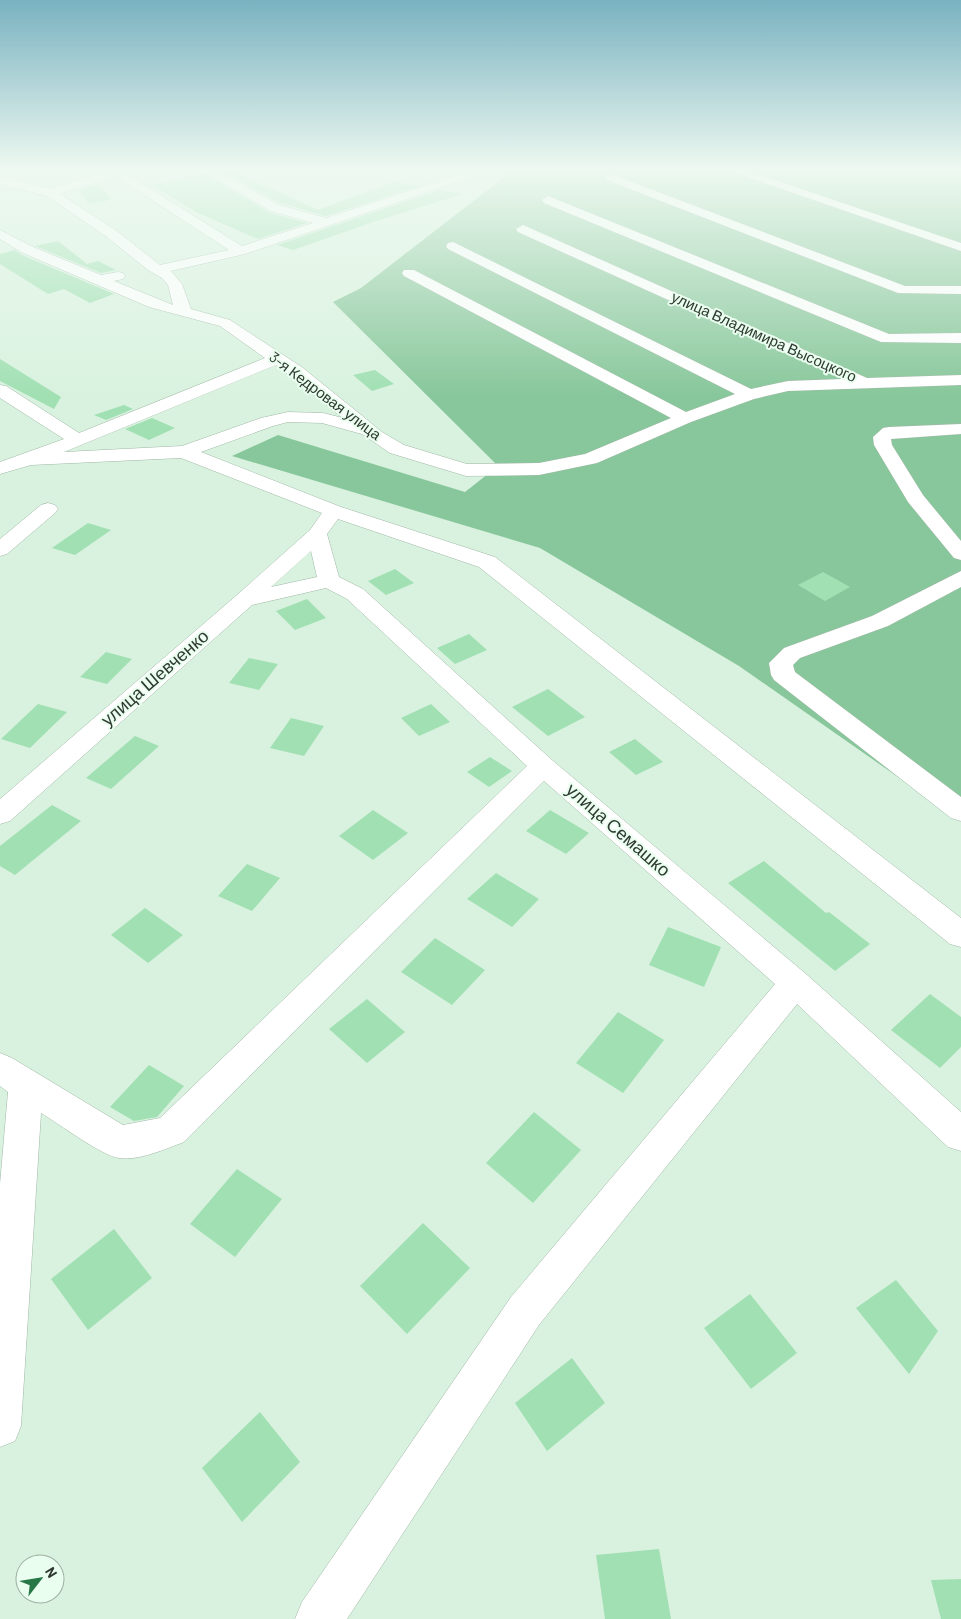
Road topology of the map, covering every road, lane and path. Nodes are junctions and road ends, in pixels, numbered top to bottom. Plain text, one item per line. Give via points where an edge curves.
1 (17, 244) edge
2 (124, 244) edge
3 (229, 244) edge
4 (262, 244) edge
5 (555, 244) edge
6 (653, 244) edge
7 (782, 244) edge
8 (454, 246) dead end
9 (240, 251) junction
10 (156, 269) junction
11 (409, 273) dead end
12 (100, 280) junction
13 (961, 290) edge
14 (186, 313) junction
15 (961, 338) edge
16 (277, 359) junction
17 (961, 380) edge
18 (867, 384) junction
19 (0, 390) edge
20 (749, 395) junction
21 (685, 418) junction
22 (367, 428) junction
23 (961, 430) edge
24 (78, 440) junction
25 (183, 452) junction
26 (30, 459) junction
27 (590, 459) joint
28 (0, 468) edge
29 (48, 509) dead end
30 (334, 511) junction
31 (318, 534) junction
32 (0, 550) edge
33 (961, 554) edge
34 (961, 578) edge
35 (329, 581) junction
36 (244, 600) junction
37 (543, 766) junction
38 (961, 811) edge
39 (0, 814) edge
40 (961, 935) edge
41 (795, 983) junction
42 (13, 1077) edge
43 (961, 1135) edge
44 (0, 1426) edge
45 (320, 1619) edge

1 - 12 street
2 - 10 street
3 - 9 street
4 - 9 street
5 - 18 street, улица Владимира Высоцкого
6 - 15 street via 887,340
7 - 13 street via 903,290
8 - 20 street
9 - 10 street
10 - 12 street
10 - 14 street via 168,275 175,284
11 - 21 street
12 - 14 street via 154,304
14 - 16 street, 3-я Кедровая улица via 225,323
16 - 22 street, 3-я Кедровая улица
16 - 24 street
17 - 18 street, улица Владимира Высоцкого
18 - 20 street, улица Владимира Высоцкого via 788,386
19 - 24 street
20 - 21 street, улица Владимира Высоцкого
21 - 27 street, улица Владимира Высоцкого
22 - 25 street via 310,416 288,417
22 - 27 street, 3-я Кедровая улица via 397,448 466,470 539,469
23 - 33 street via 889,432 882,437 883,445 916,498
24 - 26 street
25 - 26 street
25 - 30 street
26 - 28 street
29 - 32 street
30 - 31 street
30 - 40 street via 486,562
31 - 35 street
31 - 36 street
34 - 38 street via 880,621 792,653 781,664 783,675
35 - 36 street, улица Шевченко
35 - 37 street, улица Семашко via 355,594
36 - 39 street, улица Шевченко
37 - 41 street, улица Семашко
37 - 42 street via 170,1131 119,1142
41 - 43 street, улица Семашко
41 - 45 street via 525,1311
42 - 44 street

